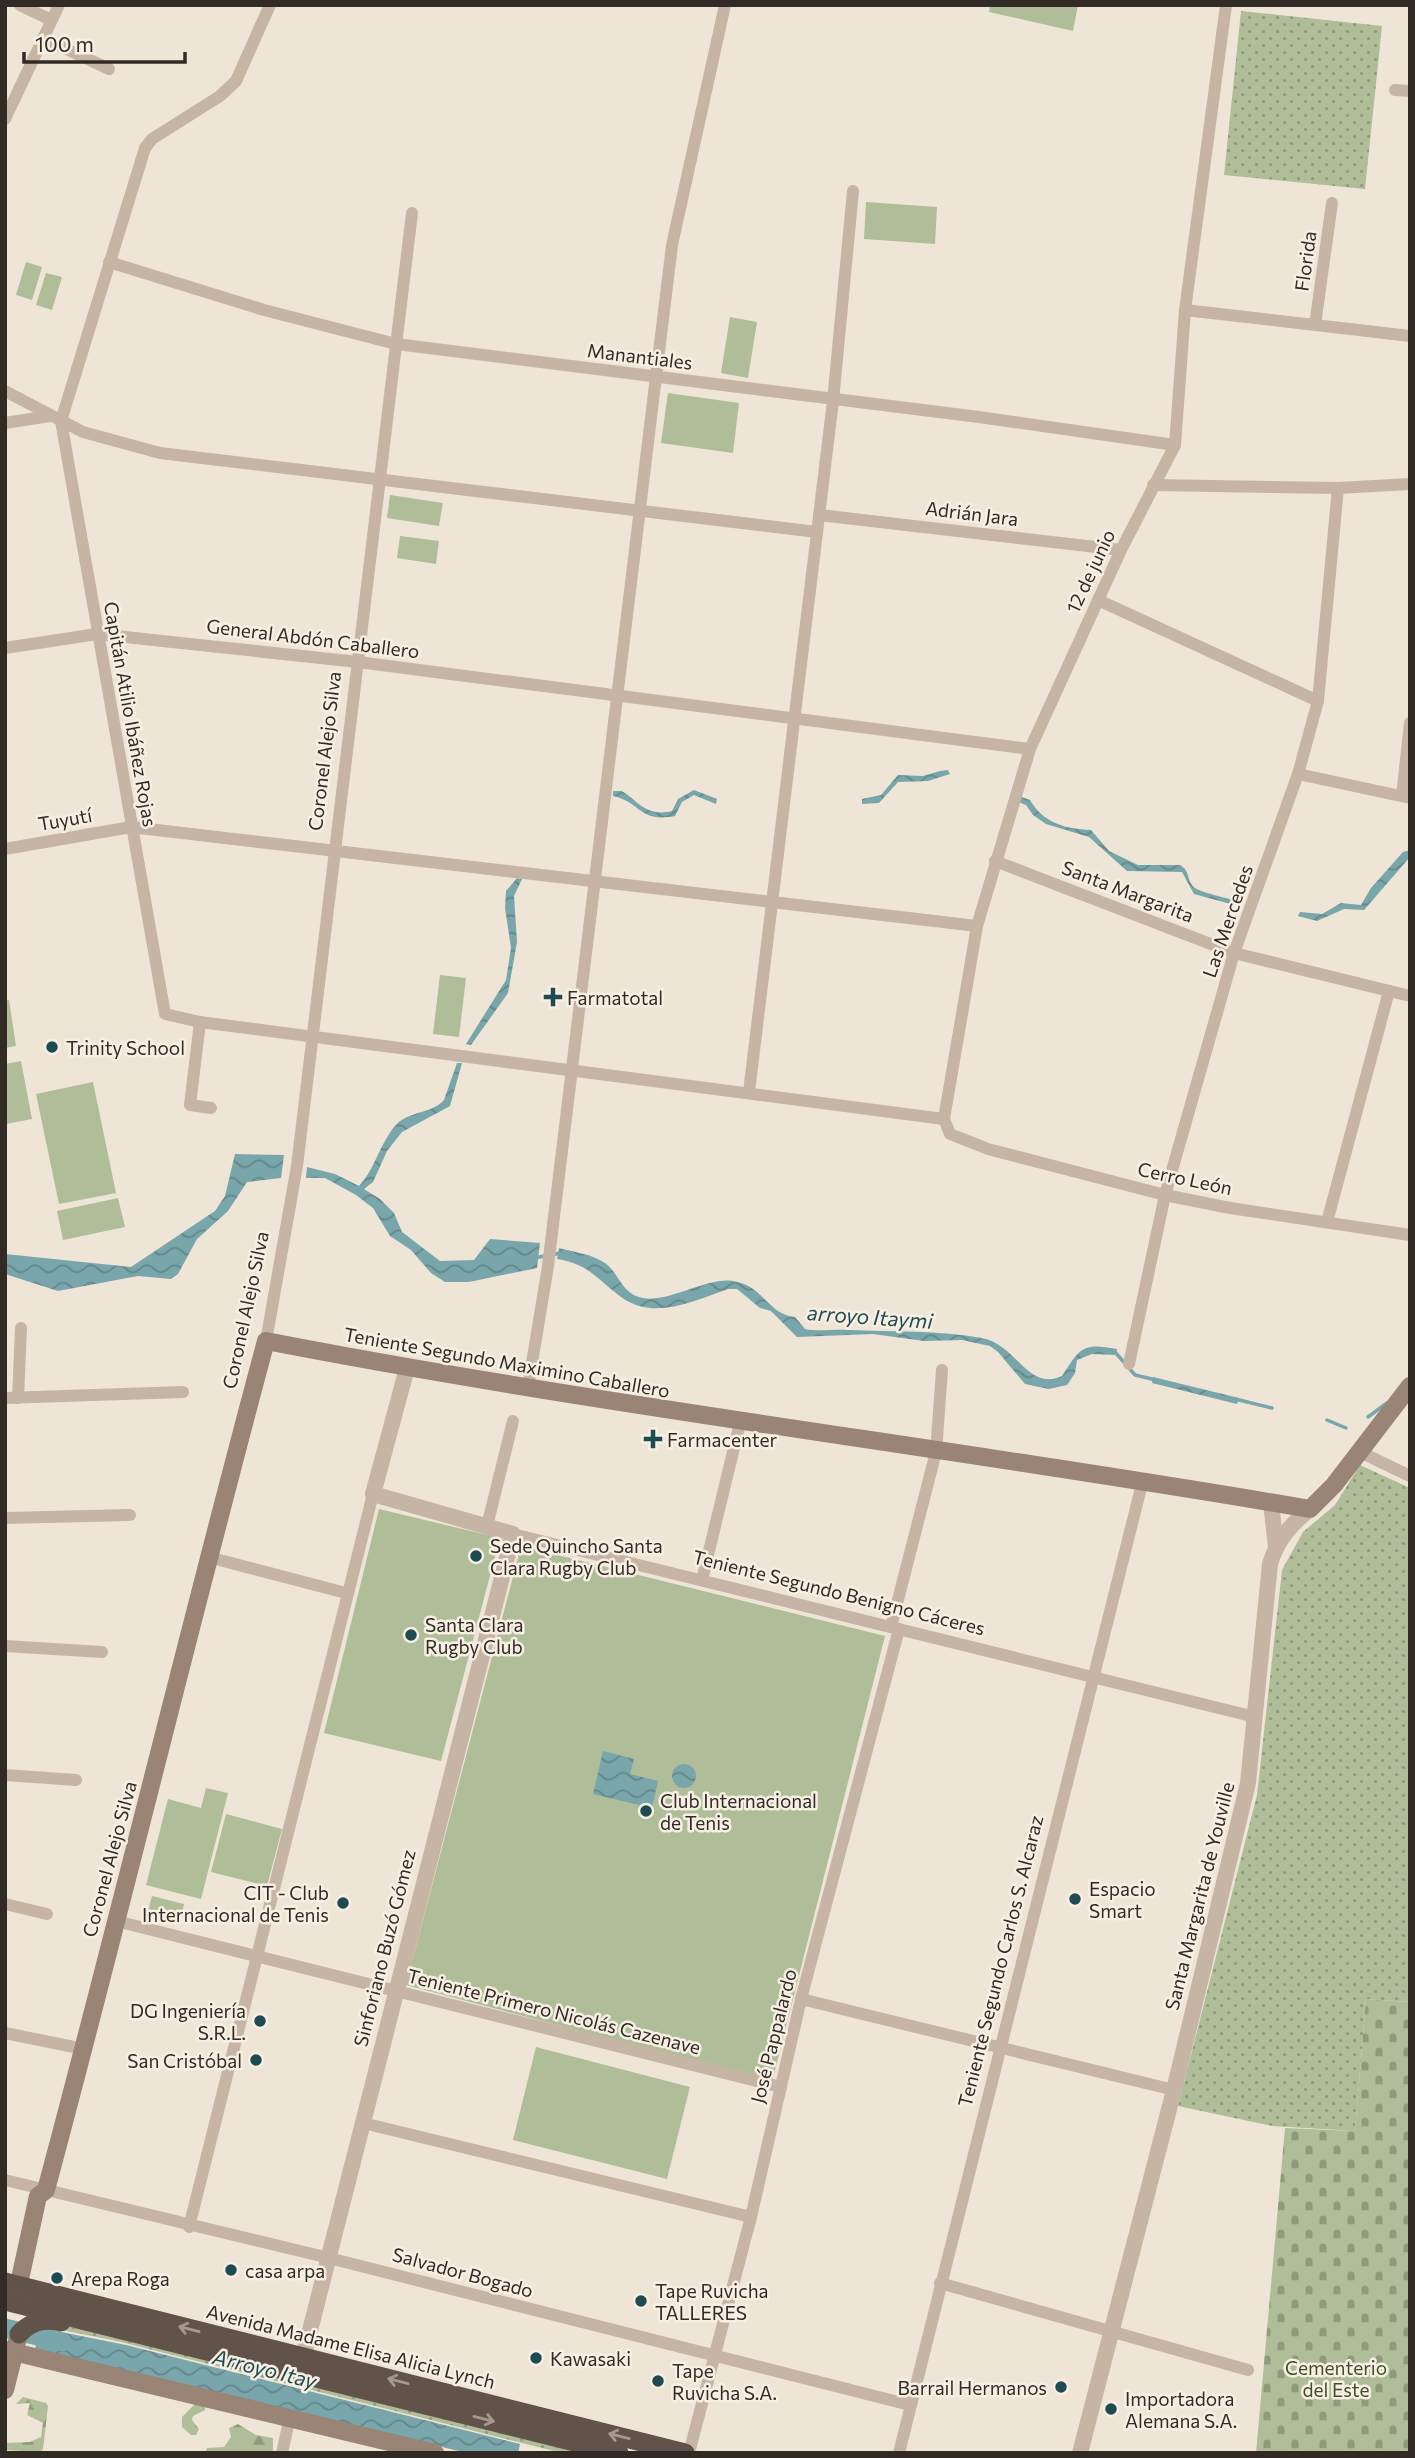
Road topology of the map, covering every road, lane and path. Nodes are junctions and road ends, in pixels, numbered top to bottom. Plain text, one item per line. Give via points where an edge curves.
1 (20, 5) edge
2 (59, 5) edge
3 (270, 5) edge
4 (725, 5) edge
5 (1226, 5) edge
6 (51, 20) junction
7 (43, 38) junction
8 (109, 69) dead end
9 (1395, 90) dead end
10 (1410, 91) edge
11 (5, 119) edge
12 (852, 191) dead end
13 (1332, 203) dead end
14 (412, 213) dead end
15 (109, 262) junction
16 (1185, 310) junction
17 (1315, 325) junction
18 (1410, 336) edge
19 (396, 344) junction
20 (656, 377) junction
21 (5, 390) edge
22 (833, 401) junction
23 (55, 419) junction
24 (5, 423) edge
25 (1175, 445) junction
26 (380, 480) junction
27 (1410, 484) edge
28 (1153, 485) junction
29 (1338, 488) junction
30 (639, 511) junction
31 (819, 515) junction
32 (817, 532) junction
33 (1121, 550) junction
34 (1098, 600) junction
35 (97, 634) junction
36 (5, 648) edge
37 (358, 662) junction
38 (616, 695) junction
39 (1318, 701) junction
40 (794, 717) junction
41 (1410, 723) edge
42 (1030, 749) junction
43 (1298, 774) junction
44 (1406, 797) edge
45 (131, 827) junction
46 (5, 849) edge
47 (335, 852) junction
48 (995, 861) junction
49 (594, 881) junction
50 (772, 901) junction
51 (977, 926) junction
52 (1234, 953) junction
53 (1389, 991) junction
54 (1410, 996) edge
55 (200, 1022) junction
56 (312, 1036) junction
57 (572, 1069) junction
58 (749, 1091) junction
59 (211, 1108) dead end
60 (944, 1119) junction
61 (1165, 1195) junction
62 (1327, 1222) junction
63 (1410, 1235) edge
64 (21, 1328) dead end
65 (266, 1341) junction
66 (1129, 1364) dead end
67 (407, 1368) junction
68 (942, 1370) dead end
69 (1410, 1386) edge
70 (528, 1387) junction
71 (183, 1392) dead end
72 (11, 1398) edge
73 (513, 1421) dead end
74 (740, 1423) junction
75 (936, 1451) junction
76 (1360, 1451) junction
77 (1410, 1476) edge
78 (1143, 1480) junction
79 (373, 1494) junction
80 (1271, 1503) junction
81 (1310, 1509) junction
82 (130, 1515) dead end
83 (5, 1518) edge
84 (487, 1526) junction
85 (513, 1534) junction
86 (1276, 1547) junction
87 (208, 1557) junction
88 (702, 1580) junction
89 (346, 1593) junction
90 (895, 1628) junction
91 (5, 1646) edge
92 (102, 1652) dead end
93 (1092, 1676) junction
94 (1255, 1717) junction
95 (5, 1775) edge
96 (76, 1780) dead end
97 (5, 1904) edge
98 (47, 1914) dead end
99 (116, 1921) junction
100 (255, 1956) junction
101 (396, 1992) junction
102 (801, 1999) junction
103 (5, 2033) edge
104 (84, 2049) junction
105 (998, 2049) junction
106 (780, 2087) junction
107 (1174, 2090) junction
108 (363, 2123) junction
109 (5, 2180) edge
110 (46, 2190) junction
111 (751, 2217) junction
112 (189, 2227) junction
113 (329, 2258) junction
114 (940, 2283) junction
115 (13, 2284) edge
116 (5, 2301) edge
117 (1114, 2329) junction
118 (20, 2333) edge
119 (713, 2357) junction
120 (301, 2367) junction
121 (1248, 2370) dead end
122 (5, 2390) edge
123 (910, 2406) junction
124 (290, 2417) junction
125 (282, 2453) edge
126 (435, 2453) edge
127 (619, 2453) edge
128 (687, 2453) edge
129 (898, 2453) edge
130 (1080, 2453) edge

1 - 6 street
2 - 6 street
3 - 15 street via 236,81 145,148
4 - 20 street via 672,245
5 - 16 street, 12 de junio
6 - 7 street
7 - 8 street
7 - 11 street
9 - 10 street
12 - 22 street
13 - 17 street, Florida
14 - 19 street, Coronel Alejo Silva
15 - 19 street, Manantiales via 264,310
15 - 23 street
16 - 17 street
16 - 25 street, 12 de junio
17 - 18 street
19 - 20 street, Manantiales
19 - 26 street, Coronel Alejo Silva
20 - 22 street, Manantiales
20 - 30 street
21 - 23 street
22 - 25 street, Manantiales
22 - 31 street
23 - 24 street
23 - 26 street via 83,432 160,453
23 - 35 street, Capitán Atilio Ibáñez Rojas
25 - 28 street, 12 de junio
26 - 30 street
26 - 37 street, Coronel Alejo Silva
27 - 29 street
28 - 29 street
28 - 33 street, 12 de junio
29 - 39 street, Las Mercedes
30 - 32 street
30 - 38 street
31 - 32 street
31 - 33 street, Adrián Jara
32 - 40 street
33 - 34 street, 12 de junio
34 - 39 street
34 - 42 street, 12 de junio
35 - 36 street, General Abdón Caballero
35 - 37 street, General Abdón Caballero
35 - 45 street, Capitán Atilio Ibáñez Rojas
37 - 38 street, General Abdón Caballero
37 - 47 street, Coronel Alejo Silva
38 - 40 street, General Abdón Caballero
38 - 49 street
39 - 43 street, Las Mercedes
40 - 42 street, General Abdón Caballero
40 - 50 street
41 - 44 street
42 - 48 street, 12 de junio
43 - 44 street
43 - 52 street, Las Mercedes
45 - 46 street, Tuyutí
45 - 47 street, Tuyutí
45 - 55 street, Capitán Atilio Ibáñez Rojas via 165,1014
47 - 49 street, Tuyutí
47 - 56 street, Coronel Alejo Silva
48 - 51 street, 12 de junio
48 - 52 street, Santa Margarita
49 - 50 street, Tuyutí
49 - 57 street
50 - 51 street, Tuyutí
50 - 58 street
51 - 60 street, 12 de junio
52 - 53 street, Santa Margarita
52 - 61 street, Las Mercedes
53 - 54 street, Santa Margarita
53 - 62 street
55 - 56 street
55 - 59 street via 190,1105
56 - 57 street
56 - 65 street, Coronel Alejo Silva via 296,1173
57 - 58 street
57 - 70 street
58 - 60 street
60 - 61 street, Cerro León via 957,1138 988,1149
61 - 62 street, Cerro León
61 - 66 street, Las Mercedes
62 - 63 street, Cerro León
64 - 72 street
65 - 67 main road, Teniente Segundo Maximino Caballero
65 - 87 main road, Coronel Alejo Silva
67 - 70 main road, Teniente Segundo Maximino Caballero
67 - 79 street
68 - 75 street, José Pappalardo
69 - 76 main road, Santa Margarita de Youville
70 - 74 main road, Teniente Segundo Maximino Caballero
71 - 72 street
73 - 84 street
74 - 75 main road, Teniente Segundo Maximino Caballero
74 - 88 street
75 - 78 main road, Teniente Segundo Maximino Caballero
75 - 90 street, José Pappalardo
76 - 77 street
76 - 81 main road, Santa Margarita de Youville
78 - 80 main road, Teniente Segundo Maximino Caballero
78 - 93 street, Teniente Segundo Carlos S. Alcaraz
79 - 84 street, Teniente Segundo Benigno Cáceres
79 - 89 street
80 - 81 main road, Teniente Segundo Maximino Caballero
80 - 86 street
81 - 86 street, Santa Margarita de Youville
82 - 83 street
84 - 85 street, Teniente Segundo Benigno Cáceres
85 - 88 street, Teniente Segundo Benigno Cáceres
85 - 101 street, Sinforiano Buzó Gómez
86 - 94 street, Santa Margarita de Youville via 1270,1564
87 - 89 street
87 - 99 main road, Coronel Alejo Silva
88 - 90 street, Teniente Segundo Benigno Cáceres
89 - 100 street
90 - 93 street, Teniente Segundo Benigno Cáceres
90 - 102 street, José Pappalardo
91 - 92 street
93 - 94 street, Teniente Segundo Benigno Cáceres
93 - 105 street, Teniente Segundo Carlos S. Alcaraz
94 - 107 street, Santa Margarita de Youville via 1248,1783
95 - 96 street
97 - 98 street
99 - 100 street, Teniente Primero Nicolás Cazenave
99 - 104 main road, Coronel Alejo Silva
100 - 101 street, Teniente Primero Nicolás Cazenave
100 - 112 street
101 - 106 street, Teniente Primero Nicolás Cazenave
101 - 108 street, Sinforiano Buzó Gómez
102 - 105 street
102 - 106 street, José Pappalardo
103 - 104 street
104 - 110 main road, Coronel Alejo Silva
105 - 107 street
105 - 114 street, Teniente Segundo Carlos S. Alcaraz
106 - 111 street, José Pappalardo
107 - 117 street, Santa Margarita de Youville
108 - 111 street
108 - 113 street, Sinforiano Buzó Gómez
109 - 110 street, Salvador Bogado
110 - 112 street, Salvador Bogado
110 - 115 main road, Coronel Alejo Silva via 38,2196 20,2279
111 - 119 street, José Pappalardo
112 - 113 street, Salvador Bogado
113 - 119 street, Salvador Bogado
113 - 120 street, Sinforiano Buzó Gómez
114 - 117 street
114 - 123 street, Teniente Segundo Carlos S. Alcaraz
115 - 118 highway, Coronel Alejo Silva
120 -> 115 highway, Avenida Madame Elisa Alicia Lynch
116 - 118 highway, Avenida Madame Elisa Alicia Lynch
117 - 121 street
117 - 130 street, Santa Margarita de Youville
118 - 120 highway, Avenida Madame Elisa Alicia Lynch via 117,2329
118 - 122 main road, Coronel Alejo Silva
118 - 124 main road
119 - 123 street, Salvador Bogado
119 - 128 street, José Pappalardo
120 -> 127 highway, Avenida Madame Elisa Alicia Lynch
128 -> 120 highway, Avenida Madame Elisa Alicia Lynch
123 - 129 street, Teniente Segundo Carlos S. Alcaraz
124 - 125 street
124 - 126 main road

